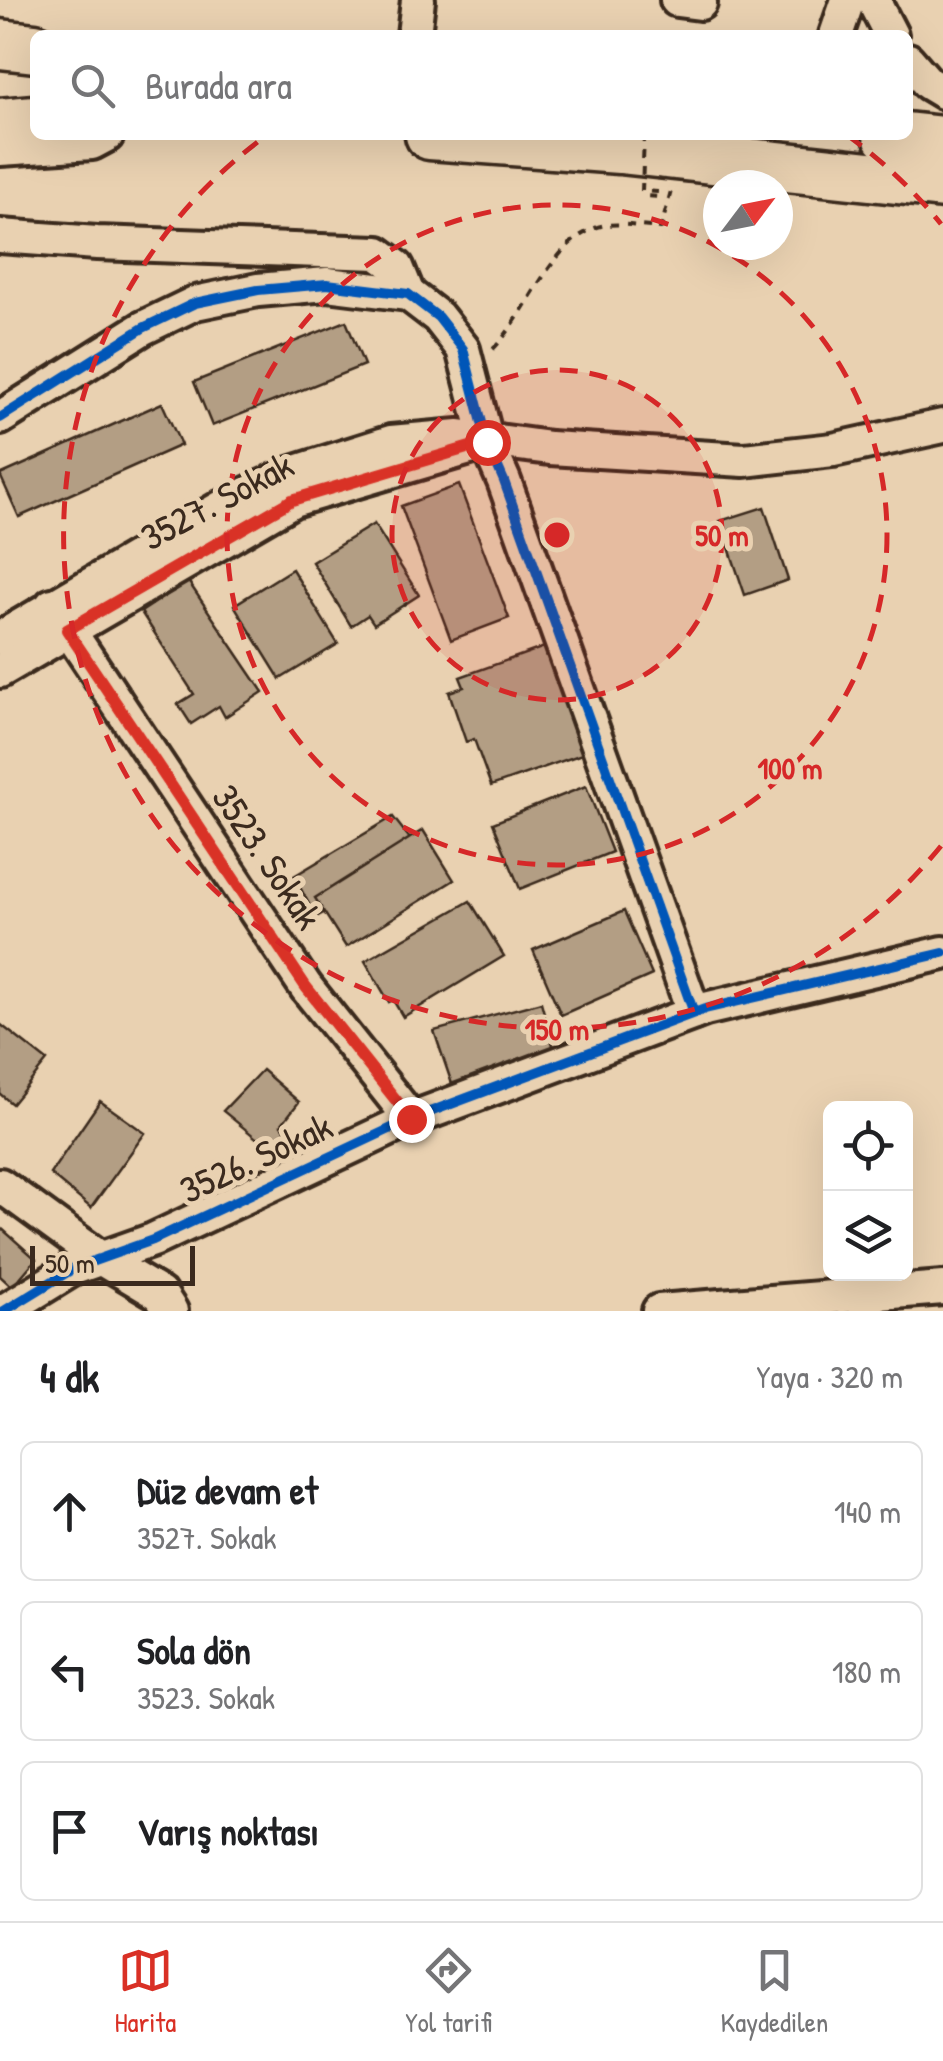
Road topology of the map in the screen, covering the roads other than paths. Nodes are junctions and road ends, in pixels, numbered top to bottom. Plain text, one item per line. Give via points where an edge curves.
1 (418, 0) edge
2 (848, 0) edge
3 (876, 0) edge
4 (415, 30) edge
5 (838, 30) edge
6 (888, 30) edge
7 (0, 44) edge
8 (30, 47) edge
9 (30, 58) edge
10 (0, 59) edge
11 (913, 66) edge
12 (943, 92) edge
13 (0, 110) edge
14 (30, 110) edge
15 (30, 120) edge
16 (0, 123) edge
17 (913, 138) edge
18 (97, 140) edge
19 (493, 140) edge
20 (943, 142) edge
21 (0, 149) edge
22 (943, 184) edge
23 (0, 236) edge
24 (408, 294) junction
25 (0, 418) edge
26 (943, 426) edge
27 (487, 442) junction
28 (60, 618) junction
29 (0, 638) edge
30 (0, 671) edge
31 (943, 953) edge
32 (694, 1013) junction
33 (411, 1119) junction
34 (0, 1185) edge
35 (100, 1258) junction
36 (943, 1288) edge
37 (3, 1308) edge
38 (171, 1311) edge
39 (660, 1311) edge

1 - 4 street
2 - 5 street
3 - 6 street
7 - 8 highway
9 - 10 highway
11 - 12 street
13 - 14 highway
15 - 16 highway
17 - 20 highway
18 - 21 street
19 - 22 highway
23 - 24 street via 378,253 397,267
24 - 25 street via 326,284 195,303
24 - 27 street via 438,316 462,349
26 - 27 street, 3527. Sokak via 834,450 744,460
27 - 28 street, 3527. Sokak via 459,436 391,442 293,474 234,500
27 - 32 street
28 - 29 street, 3527. Sokak
28 - 30 street, 3527. Sokak
28 - 33 street, 3523. Sokak via 306,987
31 - 32 street, 3526. Sokak
32 - 33 street, 3526. Sokak
33 - 35 street, 3526. Sokak via 153,1240
34 - 35 street
35 - 37 street, 3526. Sokak
35 - 38 street via 160,1294
36 - 39 street

